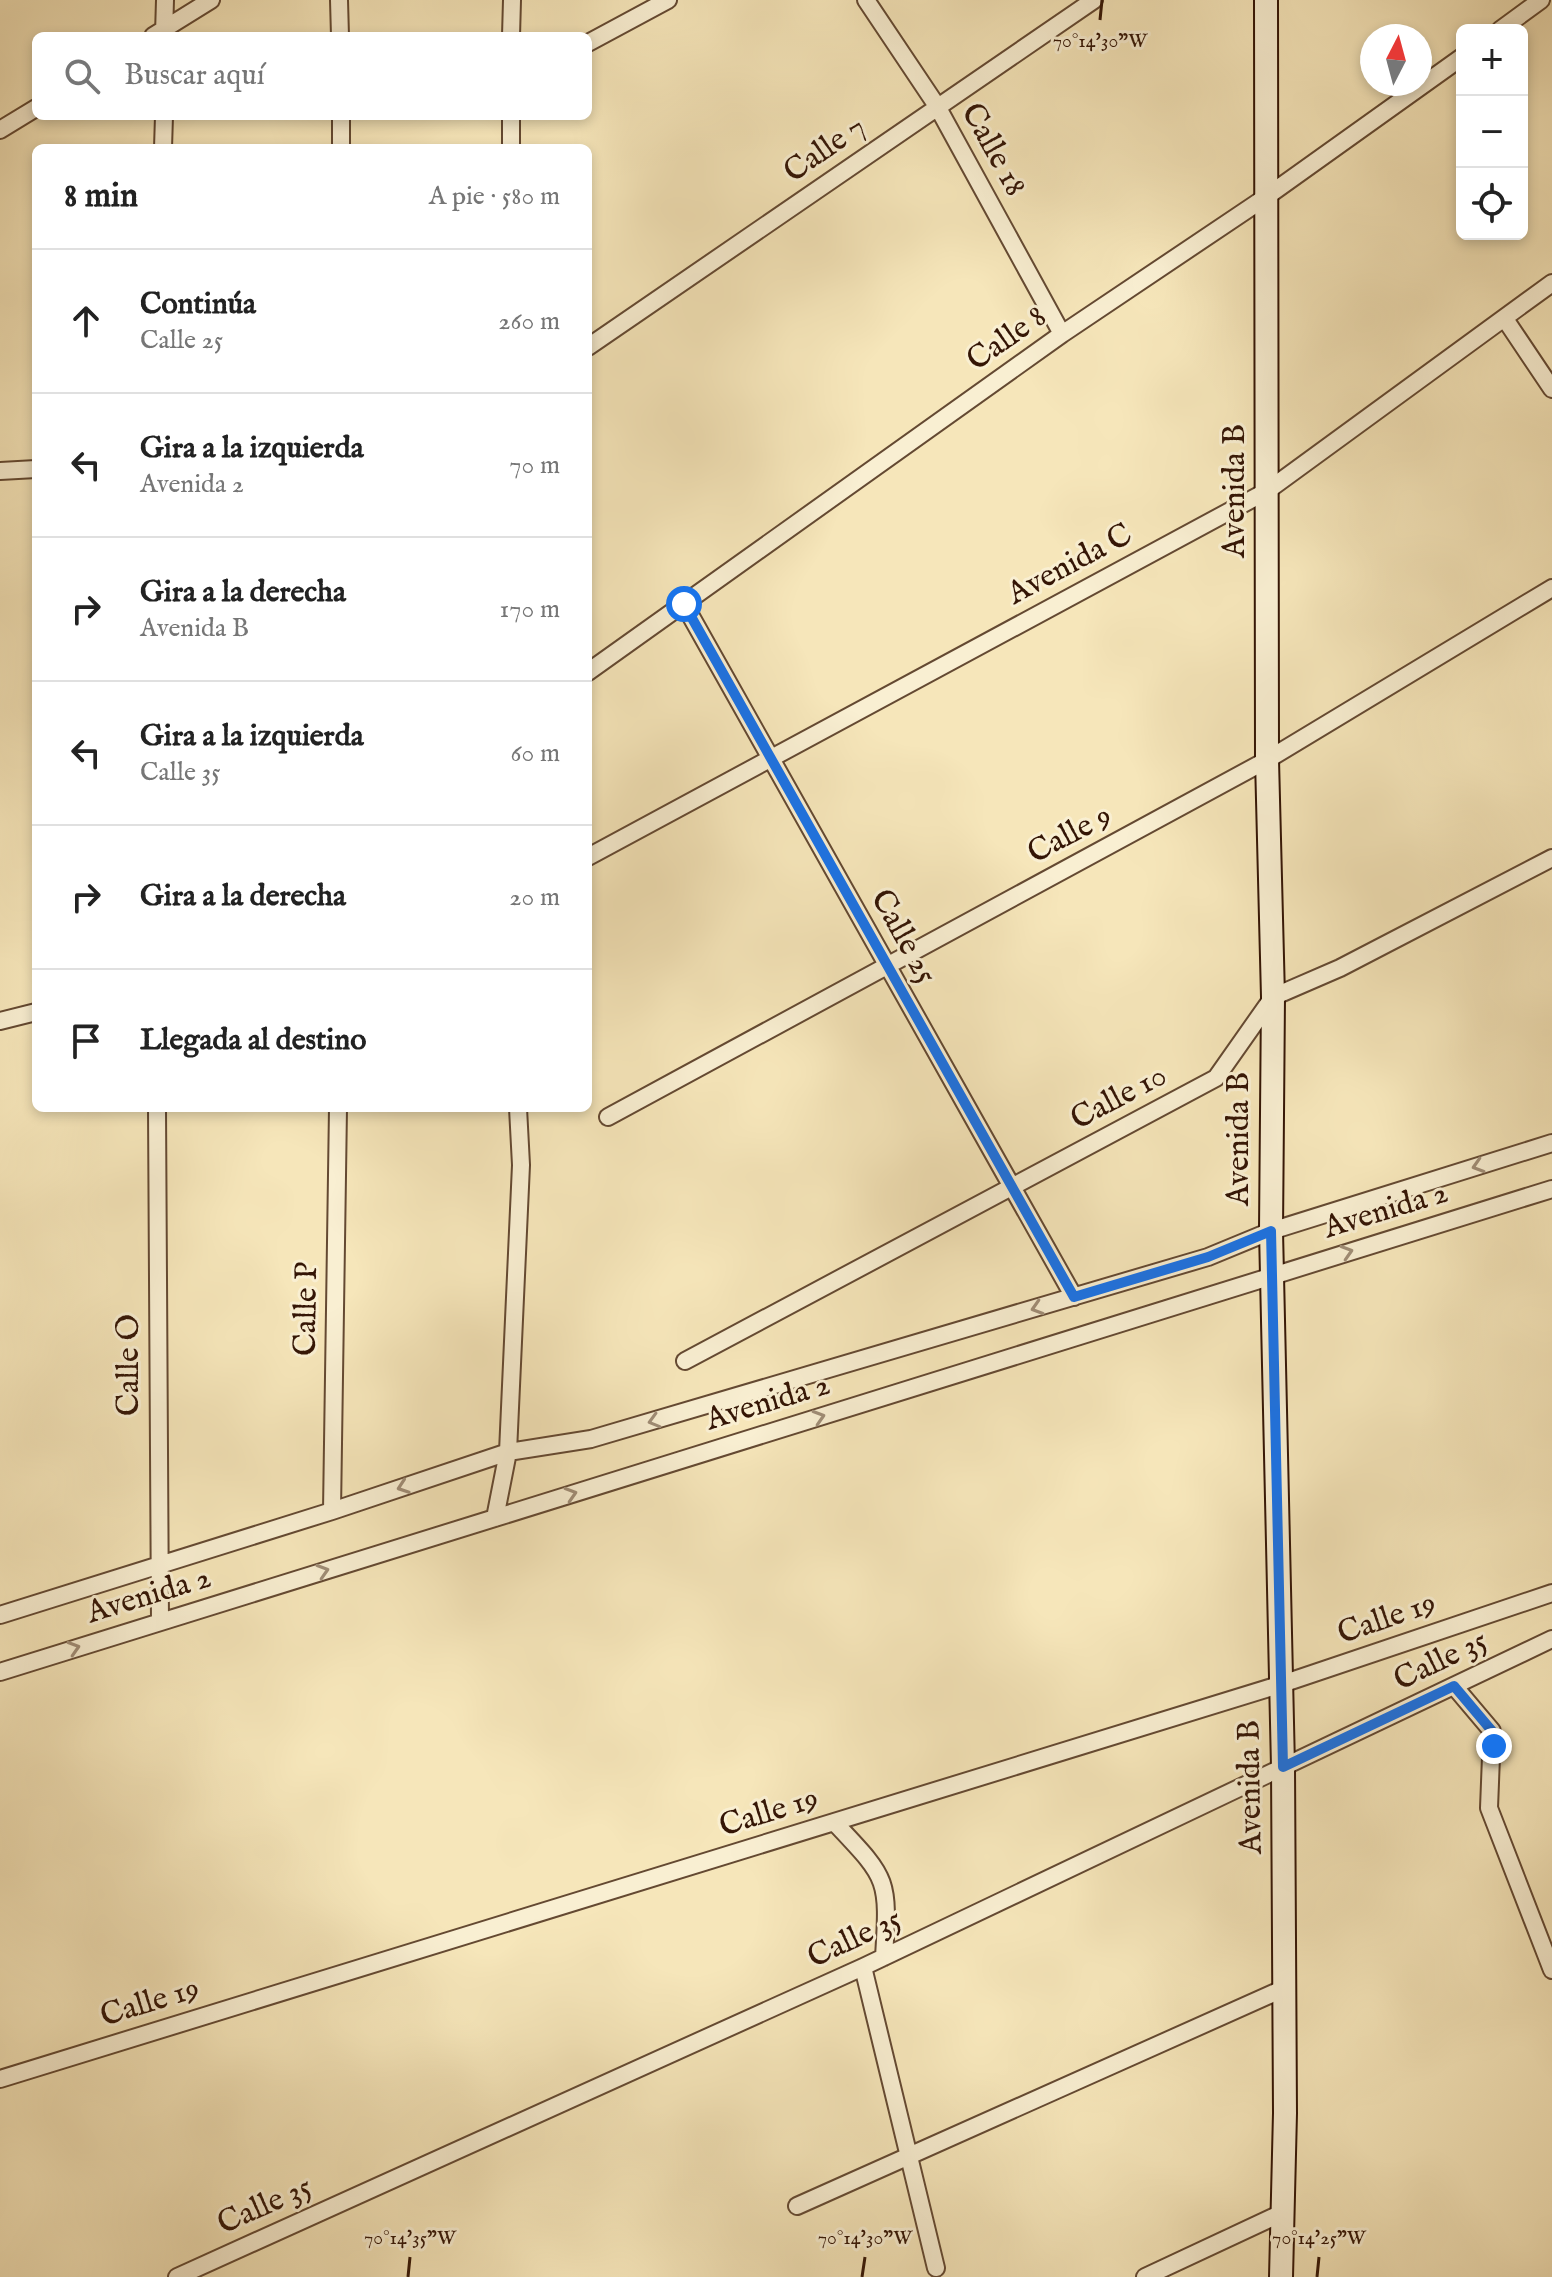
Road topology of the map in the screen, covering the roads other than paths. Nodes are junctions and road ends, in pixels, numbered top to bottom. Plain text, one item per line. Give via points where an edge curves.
1 (165, 0) edge
2 (211, 0) edge
3 (339, 0) edge
4 (512, 0) edge
5 (668, 0) edge
6 (866, 0) edge
7 (1266, 0) edge
8 (1541, 0) edge
9 (1084, 3) edge
10 (1508, 24) edge
11 (161, 32) edge
12 (164, 32) edge
13 (340, 32) edge
14 (511, 32) edge
15 (592, 41) edge
16 (1456, 61) edge
17 (937, 106) junction
18 (32, 110) edge
19 (164, 120) edge
20 (341, 120) edge
21 (511, 120) edge
22 (0, 130) edge
23 (163, 144) edge
24 (341, 144) edge
25 (511, 144) edge
26 (1266, 197) junction
27 (1552, 283) edge
28 (1505, 319) junction
29 (1062, 334) junction
30 (592, 344) edge
31 (1552, 389) edge
32 (32, 469) edge
33 (0, 471) edge
34 (1267, 491) junction
35 (1552, 588) edge
36 (684, 604) junction
37 (592, 669) edge
38 (771, 758) junction
39 (1267, 760) junction
40 (592, 855) edge
41 (1552, 858) edge
42 (887, 965) junction
43 (1273, 997) junction
44 (32, 1013) edge
45 (0, 1021) edge
46 (157, 1112) edge
47 (338, 1112) edge
48 (518, 1112) edge
49 (608, 1117) dead end
50 (1552, 1143) edge
51 (1012, 1188) junction
52 (1552, 1189) edge
53 (1271, 1231) junction
54 (1272, 1276) junction
55 (1074, 1297) junction
56 (685, 1361) dead end
57 (508, 1452) junction
58 (332, 1511) junction
59 (495, 1518) junction
60 (157, 1566) junction
61 (1552, 1593) edge
62 (0, 1615) edge
63 (160, 1622) junction
64 (1552, 1639) edge
65 (0, 1672) edge
66 (1282, 1684) junction
67 (1454, 1686) junction
68 (1283, 1767) junction
69 (834, 1822) junction
70 (884, 1957) junction
71 (863, 1967) junction
72 (1552, 1970) edge
73 (1285, 1988) junction
74 (0, 2079) edge
75 (909, 2156) junction
76 (797, 2206) dead end
77 (1284, 2212) junction
78 (936, 2268) dead end
79 (177, 2277) edge
80 (1145, 2277) edge
81 (1281, 2277) edge

1 - 11 street
2 - 12 street
3 - 13 street
4 - 14 street
5 - 15 street
6 - 17 street, Calle 18
7 - 26 street, Avenida B
8 - 10 street
9 - 17 street, Calle 7
16 - 26 street, Calle 8
17 - 29 street, Calle 18
17 - 30 street, Calle 7
18 - 22 street
19 - 23 street
20 - 24 street
21 - 25 street
26 - 29 street, Calle 8
26 - 34 street, Avenida B
27 - 28 street, Avenida C
28 - 31 street
28 - 34 street, Avenida C
29 - 36 street, Calle 8
32 - 33 street
34 - 38 street, Avenida C
34 - 39 street, Avenida B
35 - 39 street, Calle 9
36 - 37 street, Calle 8
36 - 38 street, Calle 25
38 - 40 street, Avenida C
38 - 42 street, Calle 25
39 - 42 street, Calle 9
39 - 43 street, Avenida B
41 - 43 street
42 - 49 street, Calle 9
42 - 51 street, Calle 25
43 - 51 street, Calle 10 via 1216,1078
43 - 53 street, Avenida B
44 - 45 street
46 - 60 street, Calle O
47 - 58 street, Calle P
48 - 57 street via 521,1165
50 -> 53 street, Avenida 2
51 - 55 street, Calle 25
51 - 56 street, Calle 10
54 -> 52 street, Avenida 2
53 - 54 street, Avenida B
53 - 55 street, Avenida 2 via 1208,1257
59 -> 54 street, Avenida 2
54 - 66 street, Avenida B
55 -> 57 street, Avenida 2 via 591,1439
57 -> 58 street, Avenida 2
57 - 59 street
58 - 60 street, Avenida 2
63 -> 59 street, Avenida 2
60 - 62 street, Avenida 2
60 - 63 street, Calle O
61 - 66 street, Calle 19
65 -> 63 street, Avenida 2
64 - 67 street, Calle 35
66 - 68 street, Avenida B
66 - 69 street, Calle 19
67 - 68 street, Calle 35
67 - 72 street via 1492,1731 1489,1808
68 - 70 street, Calle 35
68 - 73 street, Avenida B
69 - 70 street via 881,1874 888,1898
69 - 74 street, Calle 19
70 - 71 street, Calle 35
71 - 75 street
71 - 79 street, Calle 35
73 - 75 street
73 - 77 street, Avenida B
75 - 76 street
75 - 78 street
77 - 80 street
77 - 81 street, Avenida B

